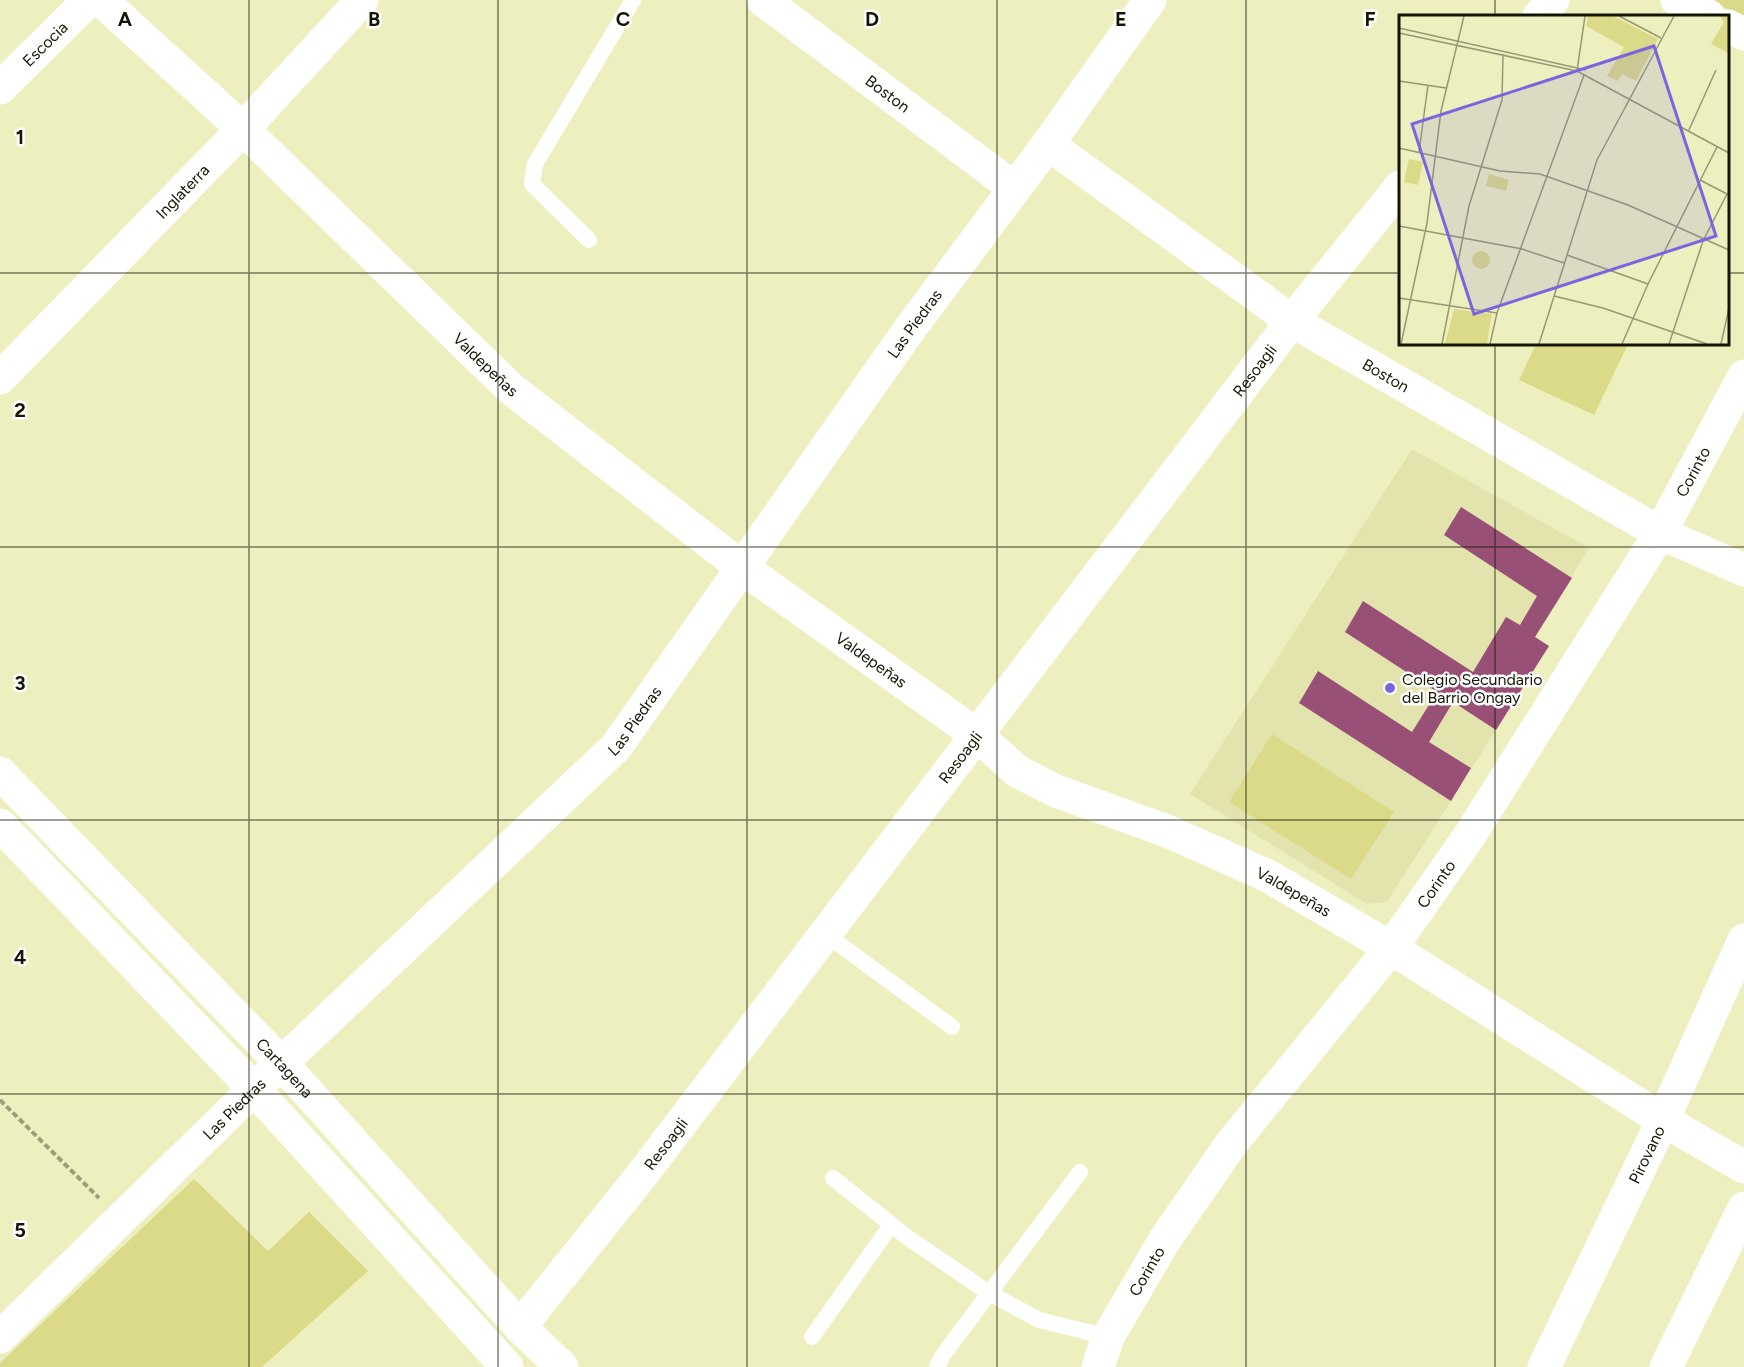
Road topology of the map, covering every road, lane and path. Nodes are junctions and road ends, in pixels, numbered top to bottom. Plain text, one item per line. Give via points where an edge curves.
1 (89, 0) edge
2 (101, 0) edge
3 (362, 0) edge
4 (633, 0) edge
5 (763, 0) edge
6 (1149, 0) edge
7 (1553, 0) edge
8 (1677, 0) edge
9 (1540, 15) edge
10 (1707, 15) edge
11 (1729, 26) edge
12 (1744, 34) edge
13 (0, 88) edge
14 (243, 129) junction
15 (1048, 144) junction
16 (1014, 188) junction
17 (1399, 189) edge
18 (589, 240) dead end
19 (1292, 321) junction
20 (1744, 376) edge
21 (0, 378) edge
22 (1659, 533) junction
23 (744, 569) junction
24 (1744, 570) edge
25 (977, 735) junction
26 (0, 773) edge
27 (0, 825) edge
28 (824, 933) junction
29 (1744, 940) edge
30 (1391, 948) junction
31 (952, 1027) dead end
32 (283, 1065) junction
33 (254, 1089) junction
34 (0, 1100) edge
35 (1663, 1120) junction
36 (1744, 1167) edge
37 (1080, 1172) dead end
38 (832, 1178) dead end
39 (1744, 1208) edge
40 (121, 1220) junction
41 (891, 1225) junction
42 (989, 1293) junction
43 (520, 1328) junction
44 (0, 1337) edge
45 (812, 1338) dead end
46 (1103, 1352) edge
47 (559, 1366) edge
48 (507, 1367) edge
49 (938, 1367) edge
50 (1544, 1367) edge
51 (1666, 1367) edge

1 - 13 street, Escocia
2 - 14 street, Valdepeñas
3 - 14 street, Inglaterra
4 - 18 lane via 535,164 532,184
5 - 16 street, Boston
6 - 15 street, Las Piedras
7 - 9 street
8 - 10 street
11 - 12 street
14 - 21 street, Inglaterra
14 - 23 street, Valdepeñas via 510,388
15 - 16 street, Las Piedras
15 - 19 street, Boston
16 - 23 street, Las Piedras via 909,330
17 - 19 street, Resoagli
19 - 22 street, Boston
19 - 25 street, Resoagli
20 - 22 street, Corinto
22 - 24 street, Boston
22 - 30 street, Corinto via 1483,816
23 - 25 street, Valdepeñas
23 - 32 street, Las Piedras via 616,747
25 - 28 street, Resoagli
25 - 30 street, Valdepeñas via 1017,771 1056,791 1167,831 1268,876
26 - 32 street, Cartagena
27 - 33 street
28 - 31 lane
28 - 43 street, Resoagli via 642,1176
29 - 35 street, Pirovano
30 - 35 street, Valdepeñas
30 - 46 street, Corinto via 1231,1144 1164,1240
32 - 33 street, Las Piedras
32 - 43 street, Cartagena
33 - 40 street, Las Piedras
33 - 48 street
34 - 40 path
35 - 36 street, Valdepeñas
35 - 50 street, Pirovano
37 - 42 lane
38 - 41 lane
39 - 51 street
40 - 44 street, Las Piedras
41 - 42 lane
41 - 45 lane
42 - 46 lane
42 - 49 lane
43 - 47 street, Cartagena

